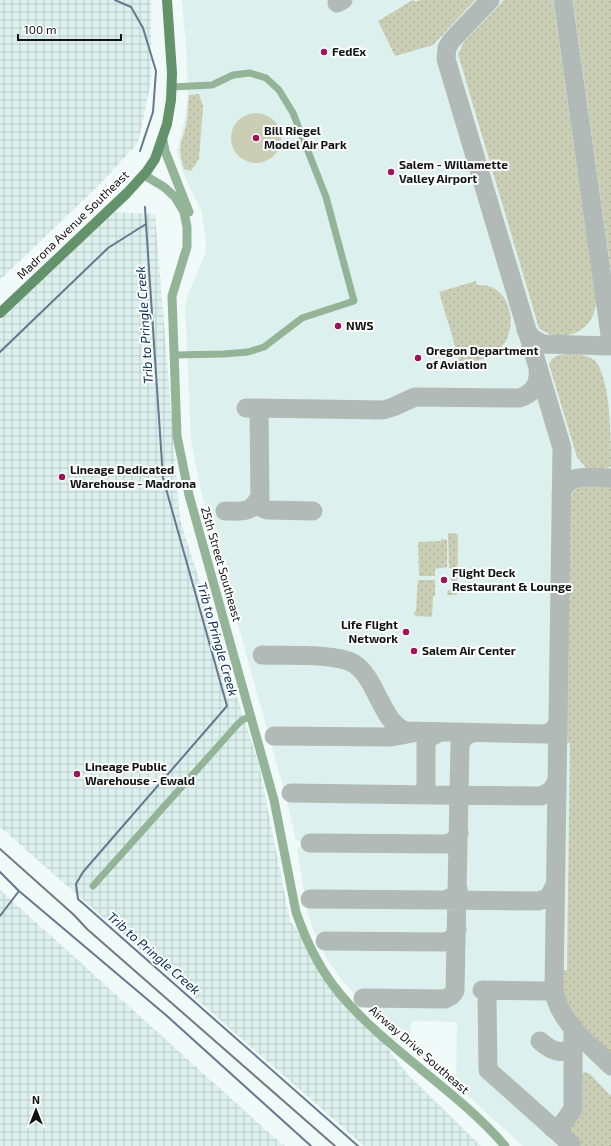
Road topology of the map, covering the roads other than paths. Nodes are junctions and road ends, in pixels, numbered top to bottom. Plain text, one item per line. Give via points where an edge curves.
1 (167, 0) edge
2 (172, 87) junction
3 (163, 140) junction
4 (144, 175) junction
5 (188, 227) junction
6 (0, 313) edge
7 (174, 355) junction
8 (250, 717) junction
9 (93, 886) dead end
10 (322, 968) joint
11 (505, 1146) edge

1 - 2 main road
2 - 3 main road via 170,114
2 - 7 street via 212,85 233,75 250,73 266,78 279,90 293,113 326,197 354,301 302,318 264,347 248,352
3 - 4 main road, Madrona Avenue Southeast
3 - 5 street via 188,212
4 - 5 street, 25th Street Southeast via 175,197 184,212
4 - 6 main road, Madrona Avenue Southeast
5 - 7 street, 25th Street Southeast via 188,247 172,296
7 - 8 street, 25th Street Southeast via 180,454
8 - 9 street via 237,724
8 - 10 street, 25th Street Southeast via 274,800 296,912
10 - 11 street, Airway Drive Southeast via 339,993 356,1011 480,1119

